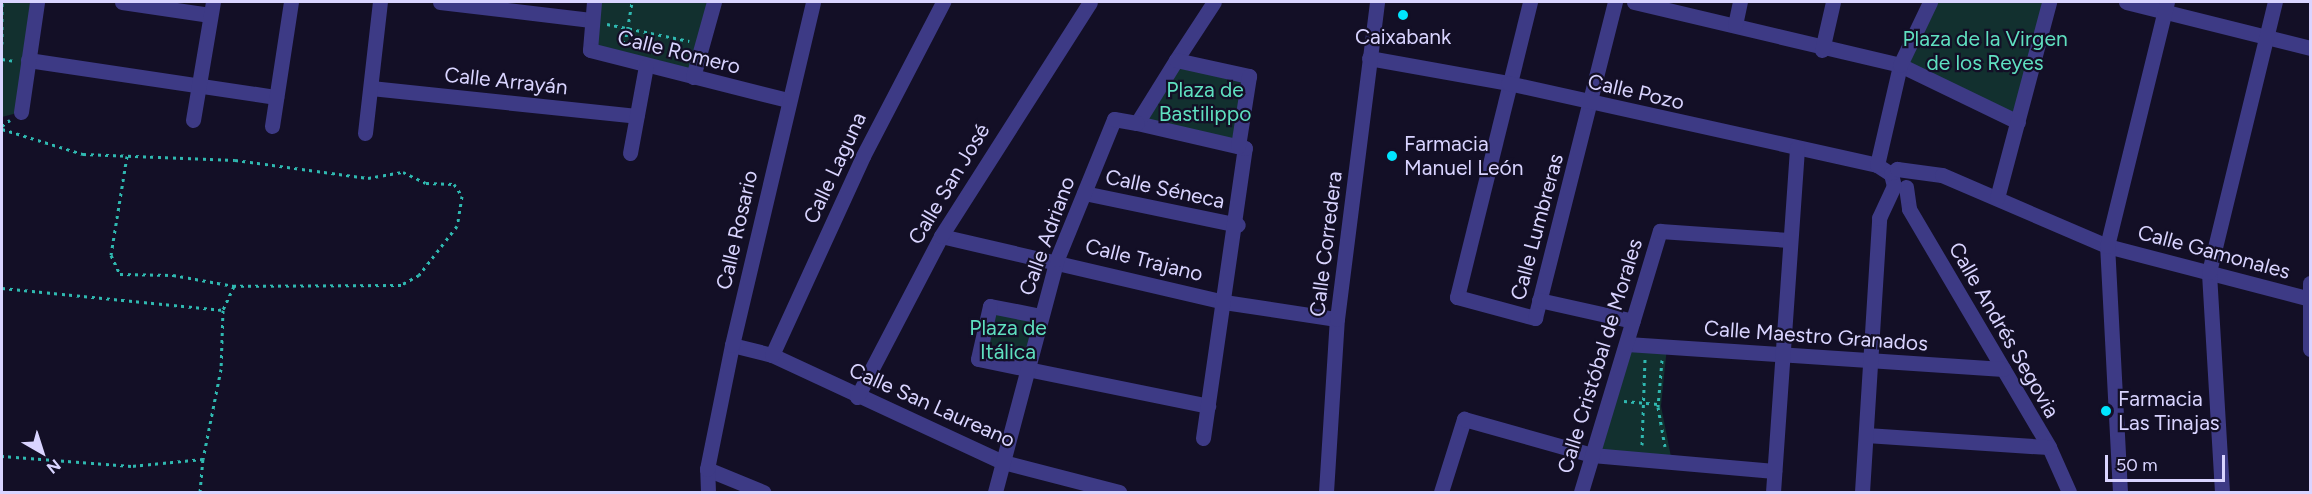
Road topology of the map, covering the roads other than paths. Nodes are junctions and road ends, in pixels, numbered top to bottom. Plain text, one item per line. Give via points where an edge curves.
1 (37, 2) edge
2 (122, 2) edge
3 (291, 2) edge
4 (380, 2) edge
5 (440, 2) edge
6 (594, 2) edge
7 (714, 2) edge
8 (813, 2) edge
9 (942, 2) edge
10 (1090, 2) edge
11 (1214, 2) edge
12 (1377, 2) edge
13 (1530, 2) edge
14 (1615, 2) edge
15 (1634, 2) edge
16 (1740, 2) edge
17 (1833, 2) edge
18 (1930, 2) edge
19 (2049, 2) edge
20 (2126, 2) edge
21 (2275, 2) edge
22 (1651, 3) edge
23 (2165, 7) edge
24 (211, 8) edge
25 (591, 20) junction
26 (1735, 25) junction
27 (2265, 36) junction
28 (2310, 48) edge
29 (1822, 50) junction
30 (1369, 58) junction
31 (28, 60) junction
32 (1176, 60) junction
33 (1900, 65) junction
34 (646, 66) junction
35 (693, 77) junction
36 (1508, 83) junction
37 (199, 86) junction
38 (370, 88) junction
39 (276, 97) junction
40 (788, 100) junction
41 (1592, 104) junction
42 (21, 112) dead end
43 (637, 116) junction
44 (193, 120) dead end
45 (2018, 122) junction
46 (1137, 123) junction
47 (272, 126) dead end
48 (365, 134) dead end
49 (1238, 146) junction
50 (1797, 148) junction
51 (630, 153) dead end
52 (1876, 165) junction
53 (1901, 180) junction
54 (1084, 193) junction
55 (1997, 198) junction
56 (1238, 225) junction
57 (941, 236) junction
58 (1789, 240) junction
59 (2107, 246) junction
60 (1057, 259) junction
61 (2209, 272) junction
62 (2309, 293) edge
63 (1539, 300) junction
64 (1224, 302) junction
65 (1041, 316) junction
66 (1337, 319) junction
67 (1633, 321) junction
68 (1627, 344) junction
69 (732, 345) junction
70 (2310, 349) edge
71 (772, 355) junction
72 (1781, 355) junction
73 (1870, 360) junction
74 (2002, 369) junction
75 (1026, 372) junction
76 (857, 397) junction
77 (1208, 406) junction
78 (1866, 435) junction
79 (1203, 438) dead end
80 (2049, 447) junction
81 (1592, 455) junction
82 (1003, 462) junction
83 (707, 469) junction
84 (1774, 471) junction
85 (708, 492) edge
86 (764, 492) edge
87 (995, 492) edge
88 (1119, 492) edge
89 (1326, 492) edge
90 (1441, 492) edge
91 (1581, 492) edge
92 (1773, 492) edge
93 (1862, 492) edge
94 (2069, 492) edge
95 (2120, 492) edge
96 (2222, 492) edge

1 - 31 street
2 - 24 street
3 - 39 street
4 - 38 street
5 - 25 street
6 - 25 street
7 - 35 street
8 - 40 street, Calle Rosario
9 - 71 street, Calle Laguna via 863,156
10 - 57 street, Calle San José
11 - 32 street
12 - 30 street, Calle Corredera
13 - 36 street
14 - 41 street, Calle Lumbreras
15 - 22 street
16 - 26 street
17 - 29 street
18 - 33 street
19 - 45 street
20 - 23 street
21 - 27 street
22 - 26 street
23 - 27 street
23 - 59 street
24 - 37 street
25 - 34 street, Calle Romero via 590,50
26 - 29 street
27 - 28 street
27 - 61 street
29 - 33 street
30 - 36 street, Calle Pozo
30 - 66 street, Calle Corredera
31 - 37 street
31 - 42 street
32 - 46 street
32 - 49 street via 1249,76
33 - 45 street
33 - 52 street
34 - 35 street, Calle Romero
34 - 43 street
35 - 40 street, Calle Romero
36 - 41 street, Calle Pozo
36 - 63 street, Calle Lumbreras via 1457,297 1535,318
37 - 39 street
37 - 44 street
38 - 43 street, Calle Arrayán
38 - 48 street
39 - 47 street
40 - 69 street, Calle Rosario
41 - 50 street, Calle Pozo
41 - 63 street, Calle Lumbreras
43 - 51 street
45 - 55 street
46 - 49 street
46 - 54 street, Calle Adriano via 1114,119
49 - 56 street via 1245,148
50 - 52 street, Calle Pozo
50 - 58 street
52 - 53 street, Calle Pozo
53 - 55 street via 1942,175
53 - 73 street via 1879,218
53 - 74 street, Calle Andrés Segovia via 1909,209
54 - 56 street, Calle Séneca
54 - 60 street, Calle Adriano
55 - 59 street
56 - 64 street
57 - 60 street, Calle Trajano
57 - 76 street, Calle San José
58 - 67 street, Calle Cristóbal de Morales via 1660,231
58 - 72 street
59 - 61 street, Calle Gamonales
59 - 95 street
60 - 64 street, Calle Trajano
60 - 65 street, Calle Adriano
61 - 62 street, Calle Gamonales
61 - 96 street
62 - 70 street
63 - 67 street
64 - 66 street, Calle Trajano
64 - 77 street
65 - 75 street, Calle Adriano
65 - 75 street via 990,306 978,360
66 - 89 street, Calle Corredera
67 - 68 street, Calle Cristóbal de Morales
68 - 72 street, Calle Maestro Granados
68 - 81 street, Calle Cristóbal de Morales
69 - 71 street, Calle San Laureano
69 - 83 street, Calle Rosario
71 - 76 street, Calle San Laureano
72 - 73 street, Calle Maestro Granados
72 - 84 street
73 - 74 street, Calle Maestro Granados
73 - 78 street
74 - 80 street, Calle Andrés Segovia
75 - 77 street
75 - 82 street, Calle Adriano
76 - 82 street, Calle San Laureano
77 - 79 street
78 - 80 street
78 - 93 street
80 - 94 street, Calle Andrés Segovia
81 - 84 street
81 - 90 street via 1464,419
81 - 91 street, Calle Cristóbal de Morales
82 - 87 street, Calle Adriano
82 - 88 street, Calle San Laureano
83 - 85 street, Calle Rosario
83 - 86 street
84 - 92 street

